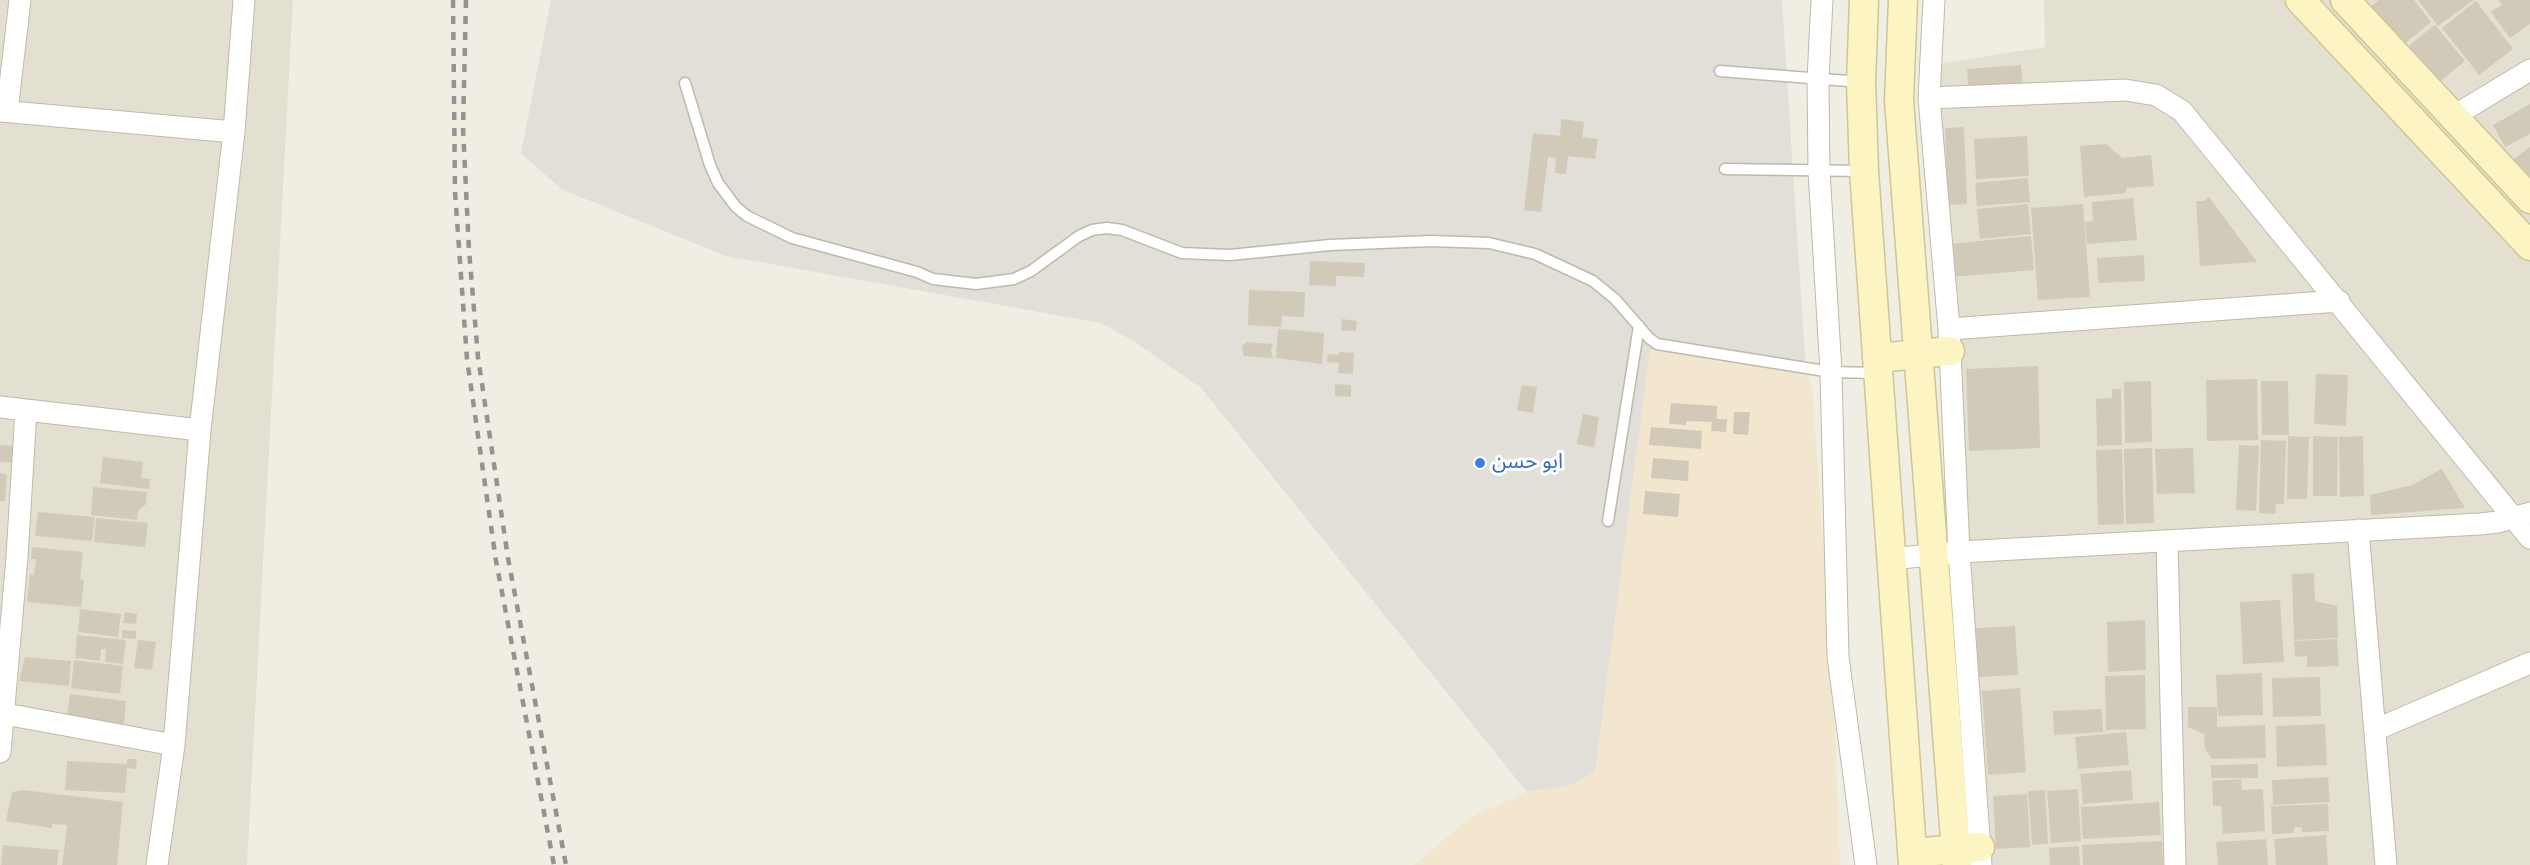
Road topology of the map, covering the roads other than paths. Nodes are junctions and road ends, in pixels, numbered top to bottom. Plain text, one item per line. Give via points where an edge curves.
1 (20, 0) edge
2 (244, 0) edge
3 (1822, 0) edge
4 (1864, 0) edge
5 (1903, 0) edge
6 (1934, 0) edge
7 (2301, 0) edge
8 (2345, 0) edge
9 (2530, 70) edge
10 (1720, 71) dead end
11 (1818, 79) junction
12 (1861, 82) junction
13 (685, 83) dead end
14 (1929, 98) junction
15 (4, 111) edge
16 (2454, 116) junction
17 (234, 132) junction
18 (1725, 169) dead end
19 (1819, 171) junction
20 (1864, 171) junction
21 (2530, 199) edge
22 (2530, 246) edge
23 (2339, 301) junction
24 (1639, 326) junction
25 (1949, 340) junction
26 (1919, 355) junction
27 (1877, 366) junction
28 (1831, 372) junction
29 (0, 407) edge
30 (27, 410) junction
31 (200, 430) junction
32 (2522, 515) edge
33 (1608, 520) dead end
34 (2358, 530) junction
35 (2530, 538) edge
36 (2167, 541) junction
37 (1946, 553) junction
38 (9, 557) edge
39 (1891, 559) junction
40 (2530, 663) edge
41 (2, 713) edge
42 (2375, 729) junction
43 (174, 745) junction
44 (0, 752) edge
45 (1968, 857) edge
46 (1912, 859) edge
47 (157, 865) edge
48 (1866, 865) edge
49 (2175, 865) edge
50 (2386, 865) edge

1 - 15 street
2 - 17 street
3 - 11 street
4 - 12 main road
5 - 26 main road via 1899,100
6 - 14 street
7 - 22 main road
8 - 16 main road
9 - 16 street
10 - 11 lane
11 - 12 lane
11 - 19 street
12 - 20 main road
13 - 24 lane via 718,183 747,216 792,238 933,279 976,284 1014,279 1079,236 1107,228 1182,253 1230,255 1330,245 1489,243 1535,254 1593,281
14 - 23 street via 2125,90 2156,96 2182,111
14 - 25 street
15 - 17 street
16 - 21 main road
17 - 31 street
18 - 19 lane
19 - 20 lane
19 - 28 street
20 - 27 main road
23 - 25 street
23 - 32 street
24 - 28 lane via 1657,344
24 - 33 lane
25 - 26 main road
25 - 37 street
26 - 27 main road
26 - 37 main road
27 - 28 lane
27 - 39 main road
28 - 48 street via 1839,657
29 - 30 street
30 - 31 street
30 - 38 street
31 - 43 street
32 - 34 street via 2480,524
32 - 35 street
34 - 36 street
34 - 42 street
36 - 37 street
36 - 49 street
37 - 39 street
37 - 45 main road
38 - 41 street
39 - 46 main road
40 - 42 street
41 - 43 street
41 - 44 street
42 - 50 street
43 - 47 street
45 - 46 main road

